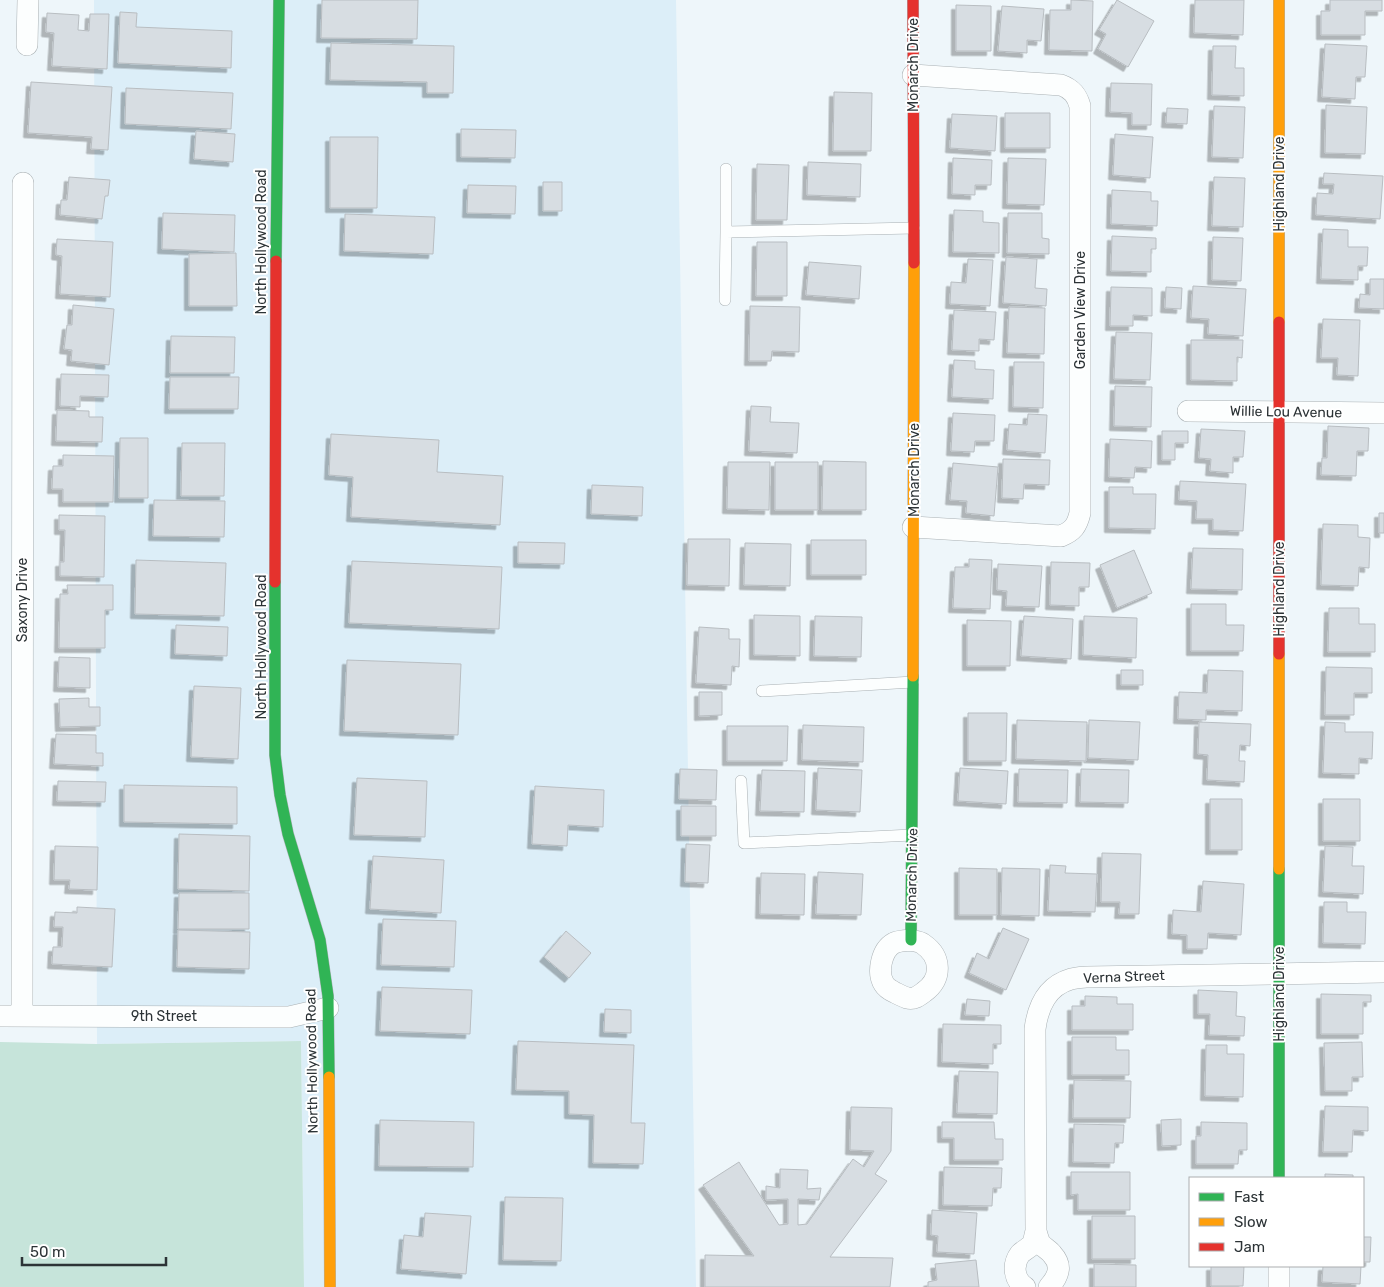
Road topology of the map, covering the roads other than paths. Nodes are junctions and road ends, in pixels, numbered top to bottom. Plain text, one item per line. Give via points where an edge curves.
1 (28, 0) edge
2 (279, 0) edge
3 (912, 0) edge
4 (1278, 0) edge
5 (27, 45) dead end
6 (913, 75) junction
7 (726, 169) dead end
8 (23, 184) dead end
9 (914, 228) junction
10 (726, 232) junction
11 (725, 300) dead end
12 (1188, 411) dead end
13 (1279, 412) junction
14 (1384, 413) edge
15 (914, 527) junction
16 (913, 682) junction
17 (762, 691) dead end
18 (741, 781) dead end
19 (912, 835) junction
20 (911, 940) dead end
21 (1384, 972) edge
22 (1279, 974) junction
23 (328, 1008) junction
24 (0, 1016) edge
25 (22, 1016) junction
26 (1279, 1177) edge
27 (1036, 1231) junction
28 (1279, 1267) edge
29 (330, 1287) edge
30 (1025, 1287) edge
31 (1049, 1287) edge
32 (1278, 1287) edge

1 - 5 street
2 - 23 street, North Hollywood Road via 276,755 288,834 320,940
3 - 6 street, Monarch Drive
4 - 13 street, Highland Drive
6 - 9 street, Monarch Drive
6 - 15 street, Garden View Drive via 1061,85 1071,89 1080,106 1078,523 1070,532 1060,536
7 - 10 lane
8 - 25 street, Saxony Drive
9 - 10 lane
9 - 15 street, Monarch Drive
10 - 11 lane
12 - 13 street, Willie Lou Avenue
13 - 14 street, Willie Lou Avenue
13 - 22 street, Highland Drive
15 - 16 street, Monarch Drive
16 - 17 lane
16 - 19 street, Monarch Drive
18 - 19 lane via 744,843
19 - 20 street, Monarch Drive
21 - 22 street, Verna Street
22 - 26 street, Highland Drive
22 - 27 street, Verna Street via 1087,977 1070,979 1050,992 1037,1014 1035,1029
23 - 25 street, 9th Street via 290,1017
23 - 29 street, North Hollywood Road
24 - 25 street, 9th Street
27 - 30 street via 1032,1244 1016,1261 1016,1277
27 - 31 street via 1041,1244 1058,1263 1057,1278
28 - 32 street

